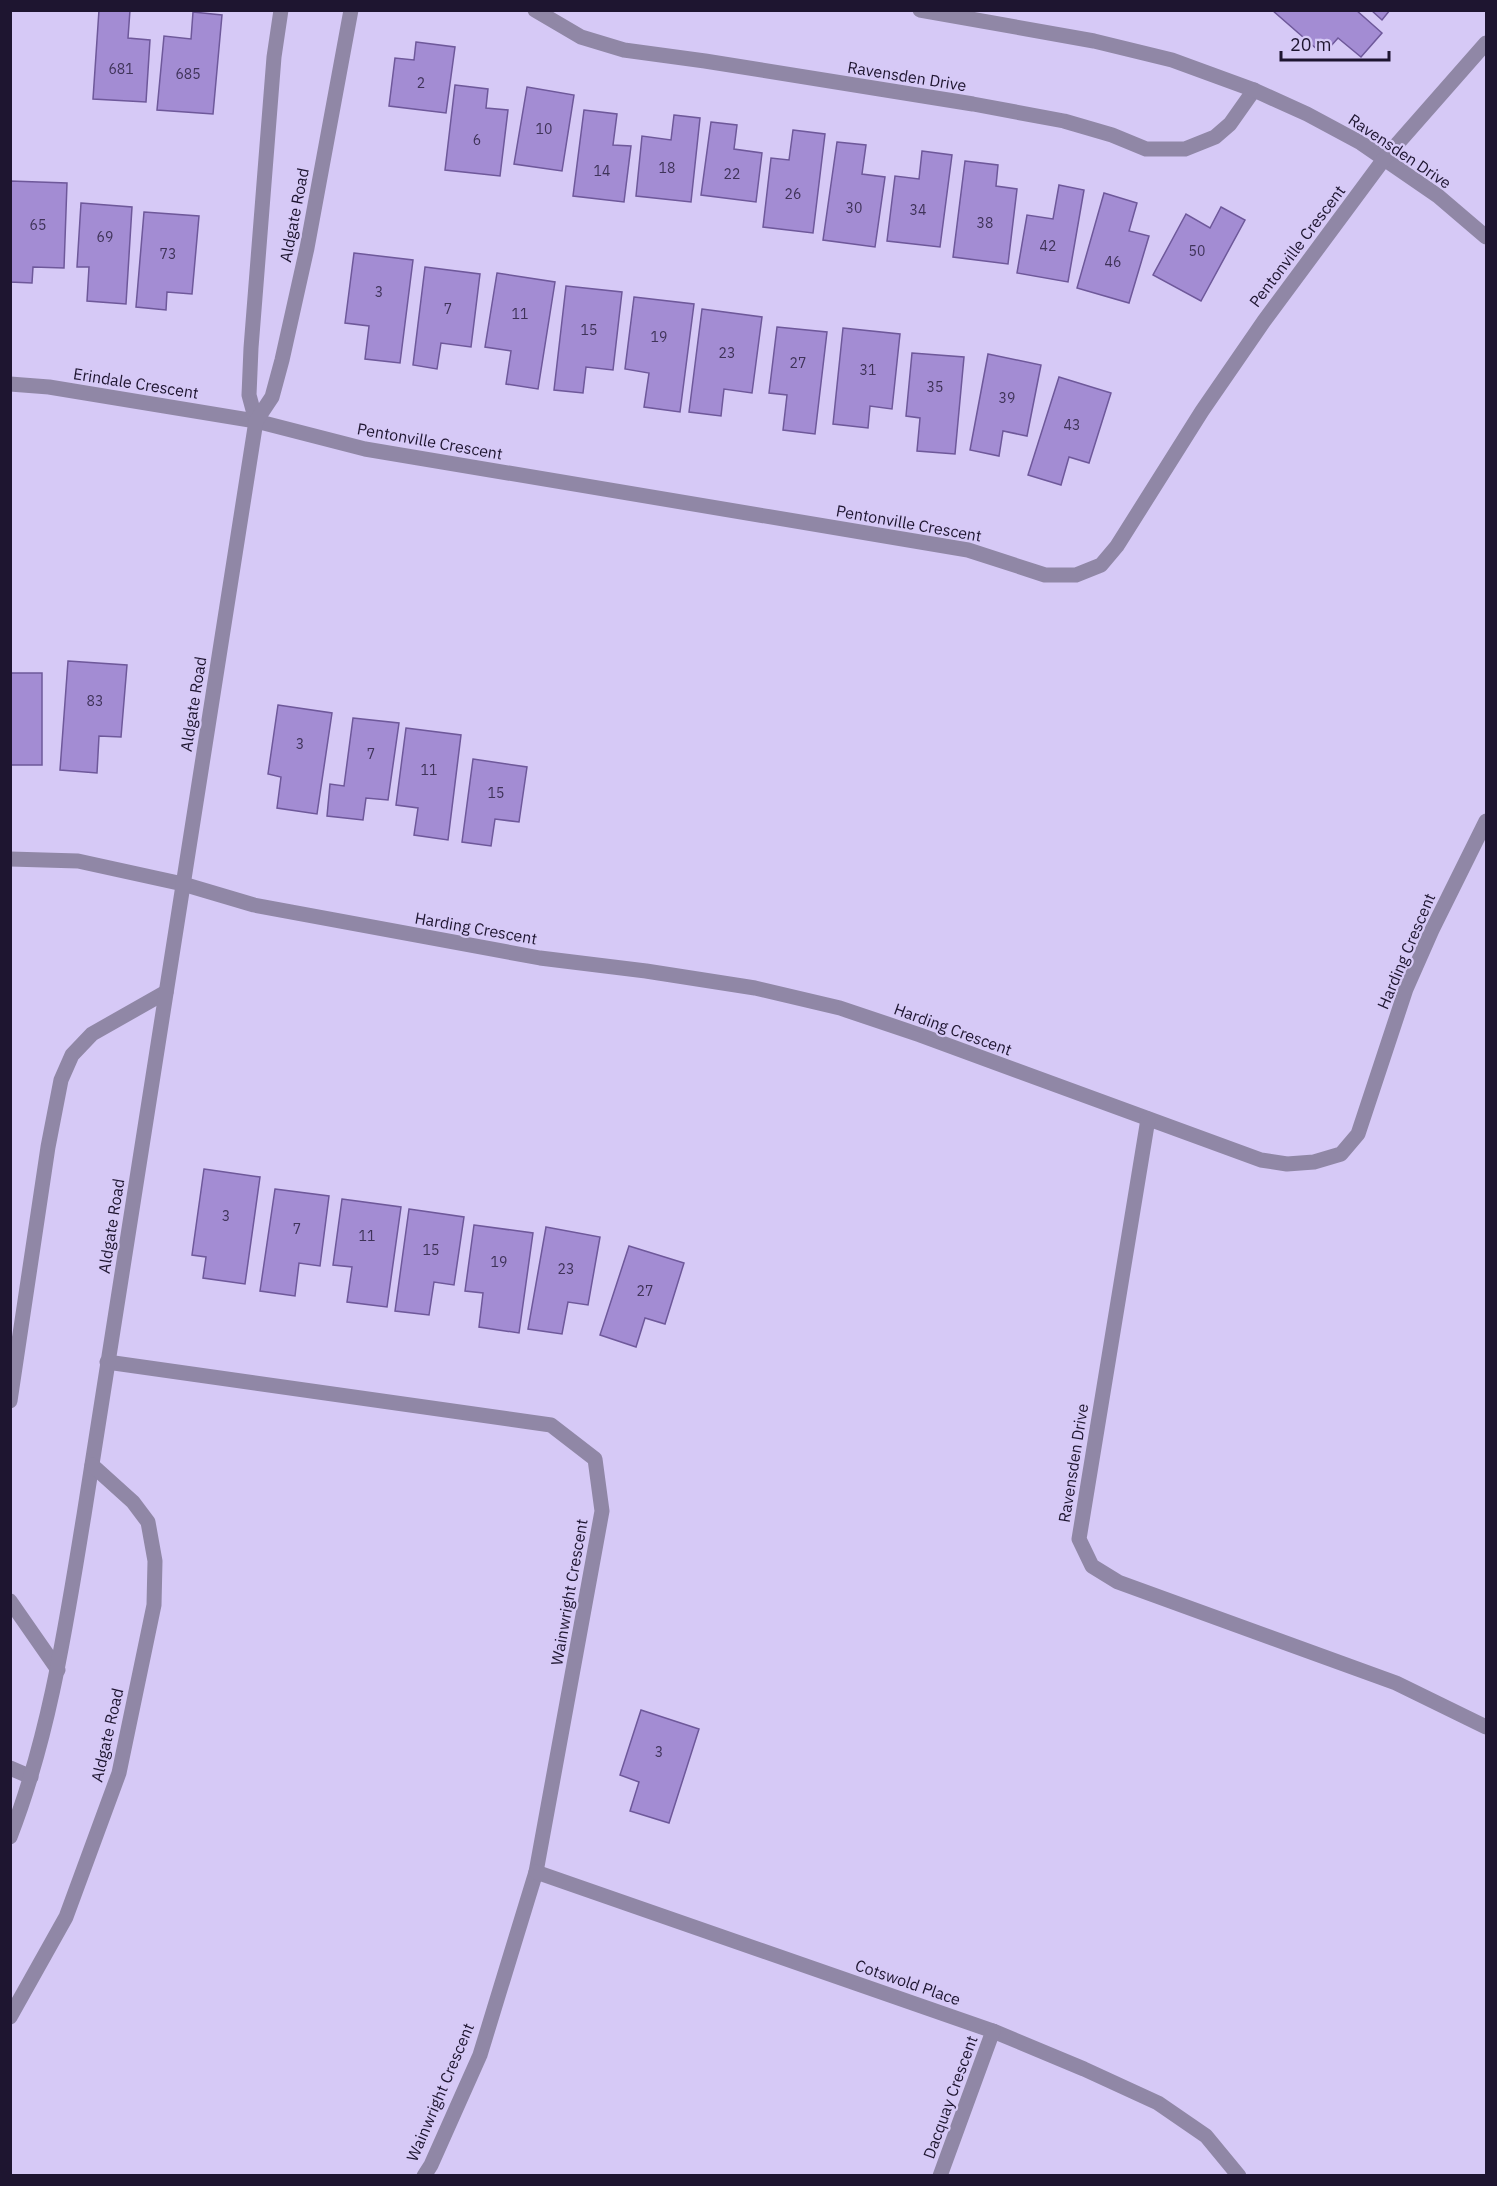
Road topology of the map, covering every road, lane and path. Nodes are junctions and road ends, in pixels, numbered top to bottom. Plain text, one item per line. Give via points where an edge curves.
1 (281, 10) edge
2 (351, 10) edge
3 (535, 10) edge
4 (920, 10) edge
5 (1486, 43) edge
6 (1254, 90) junction
7 (1384, 159) junction
8 (1486, 237) edge
9 (10, 384) edge
10 (256, 421) junction
11 (1486, 820) edge
12 (10, 859) edge
13 (183, 884) junction
14 (166, 993) junction
15 (1148, 1119) junction
16 (107, 1362) junction
17 (10, 1401) edge
18 (92, 1465) junction
19 (10, 1601) edge
20 (58, 1670) junction
21 (1486, 1727) edge
22 (10, 1768) edge
23 (31, 1777) junction
24 (10, 1837) edge
25 (536, 1872) junction
26 (10, 2017) edge
27 (993, 2031) junction
28 (424, 2175) edge
29 (940, 2175) edge
30 (1239, 2175) edge

1 - 10 street, Aldgate Road via 251,348 249,395
2 - 10 street, Aldgate Road via 282,360 272,397
3 - 6 street, Ravensden Drive via 582,37 624,50 1064,121 1146,149 1185,149 1215,137 1230,124
4 - 6 street, Ravensden Drive via 1094,41 1172,60
5 - 7 street, Pentonville Crescent
6 - 7 street, Ravensden Drive via 1361,143
7 - 8 street, Ravensden Drive via 1438,196
7 - 10 street, Pentonville Crescent via 1264,321 1117,546 1101,566 1076,575 1045,575 968,550 365,449
9 - 10 street, Erindale Crescent
10 - 13 street, Aldgate Road
11 - 15 street, Harding Crescent via 1406,990 1358,1134 1341,1154 1314,1162 1287,1164 1261,1160
12 - 13 street, Harding Crescent via 78,861
13 - 14 street, Aldgate Road
13 - 15 street, Harding Crescent via 254,905 540,958 755,988 840,1008
14 - 16 street, Aldgate Road
14 - 17 street via 92,1034 72,1055 61,1080
15 - 21 street, Ravensden Drive via 1078,1539 1092,1566 1118,1582 1396,1683
16 - 18 street, Aldgate Road
16 - 25 street, Wainwright Crescent via 551,1425 595,1459 602,1511
18 - 20 street, Aldgate Road
18 - 26 street, Aldgate Road via 148,1522 155,1561 154,1605 119,1773 66,1917
19 - 20 street
20 - 23 street, Aldgate Road
22 - 23 street
23 - 24 street, Aldgate Road
25 - 27 street, Cotswold Place
25 - 28 street, Wainwright Crescent via 480,2055
27 - 29 street, Dacquay Crescent
27 - 30 street, Cotswold Place via 1158,2103 1206,2136

